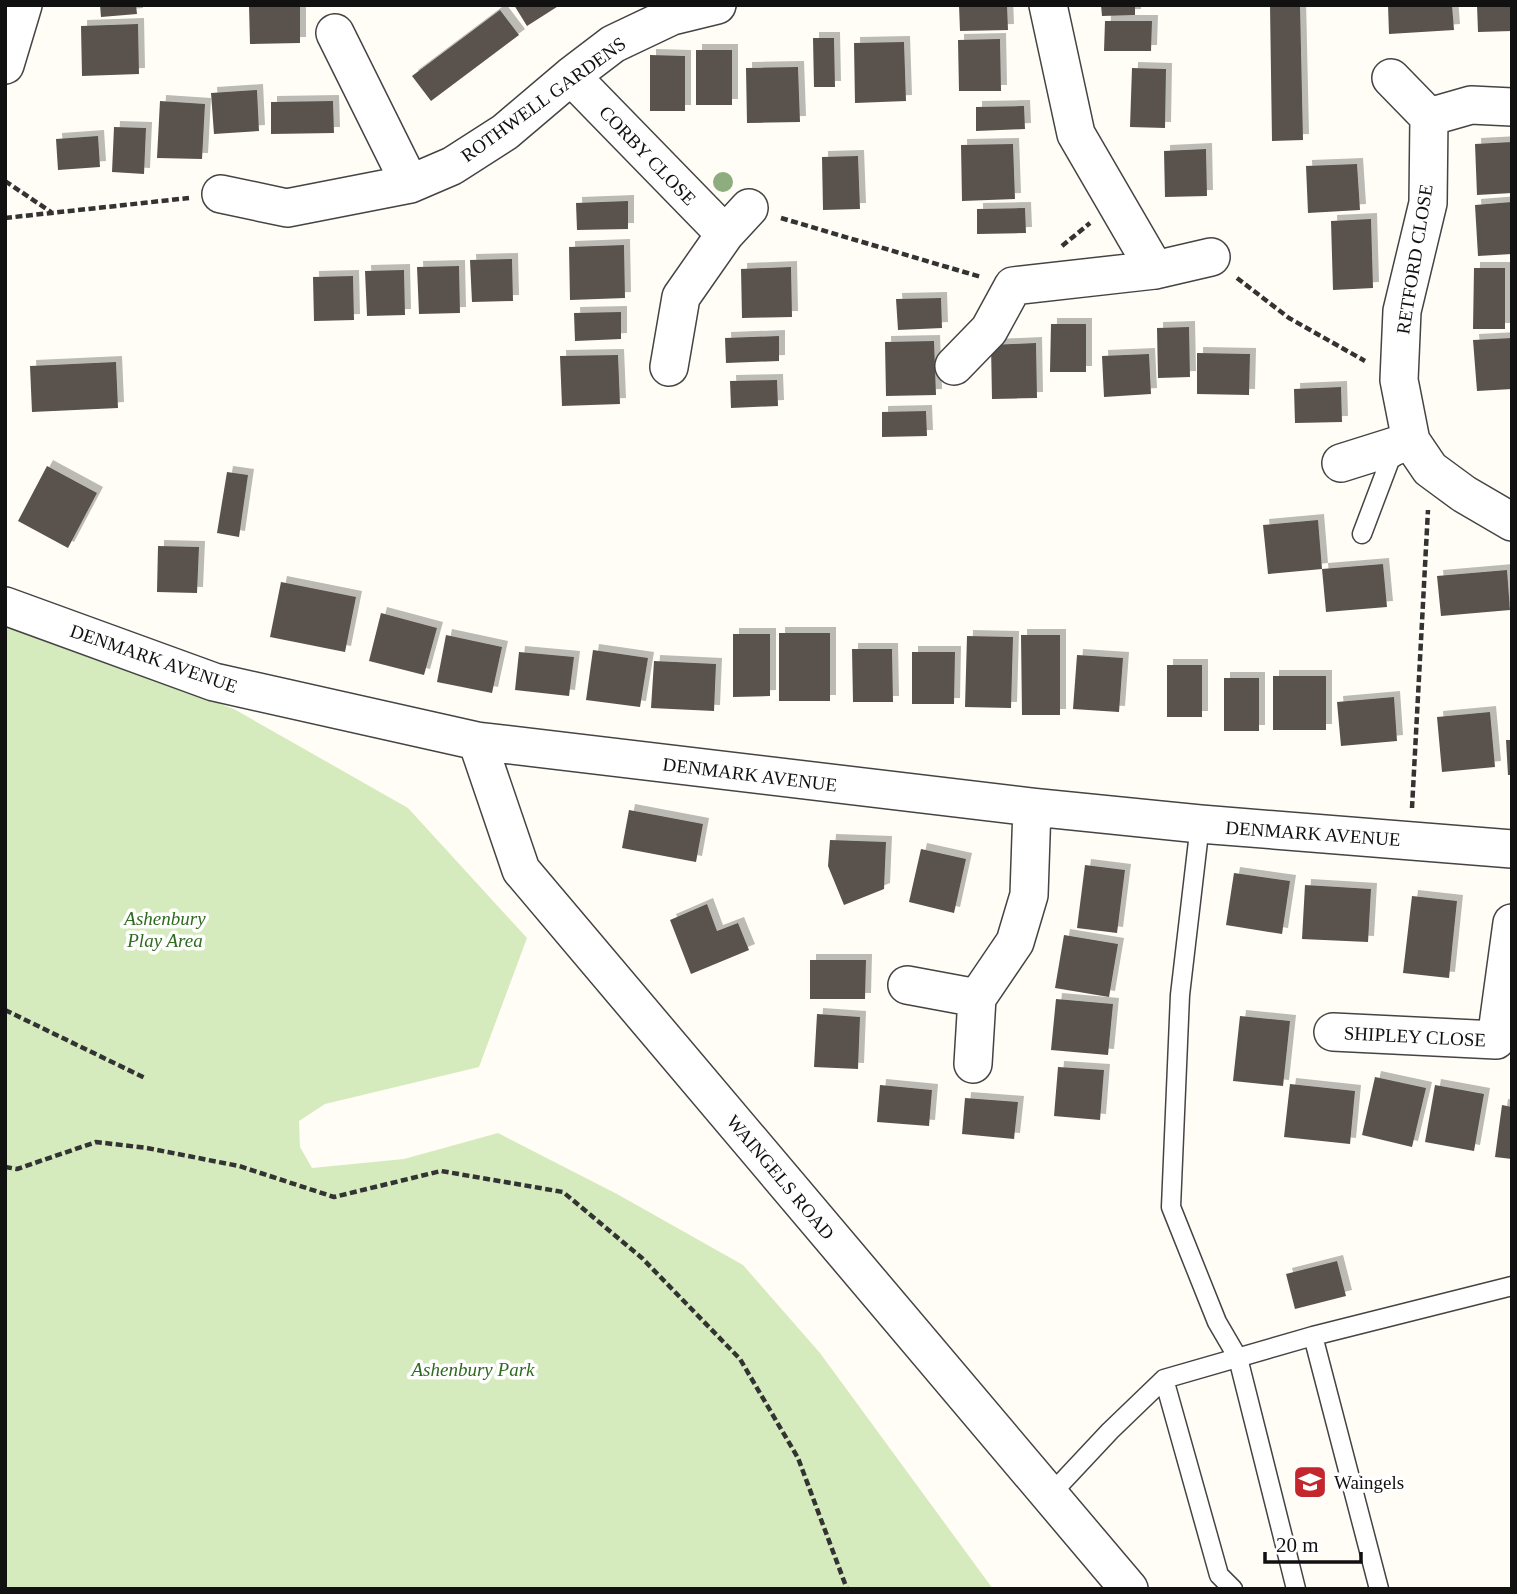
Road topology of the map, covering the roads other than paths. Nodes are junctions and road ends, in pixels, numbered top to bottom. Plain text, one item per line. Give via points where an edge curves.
1 (23, 5) edge
2 (717, 5) edge
3 (1048, 5) edge
4 (335, 33) dead end
5 (5, 65) edge
6 (571, 76) junction
7 (1391, 79) dead end
8 (1512, 107) edge
9 (1429, 117) junction
10 (410, 184) junction
11 (221, 194) road end
12 (1211, 257) road end
13 (1155, 270) junction
14 (954, 366) dead end
15 (669, 368) dead end
16 (1419, 453) junction
17 (1341, 463) dead end
18 (1512, 522) edge
19 (1363, 534) dead end
20 (5, 606) edge
21 (477, 741) junction
22 (1032, 807) junction
23 (1200, 824) junction
24 (1512, 849) edge
25 (1512, 923) edge
26 (907, 985) dead end
27 (977, 998) junction
28 (1333, 1032) dead end
29 (1504, 1041) edge
30 (973, 1064) dead end
31 (1512, 1286) edge
32 (1313, 1336) junction
33 (1238, 1358) junction
34 (1164, 1379) junction
35 (1051, 1495) junction
36 (1129, 1589) edge
37 (1233, 1589) edge
38 (1296, 1589) edge
39 (1379, 1589) edge

1 - 5 street
2 - 6 street, ROTHWELL GARDENS via 660,21 613,44
3 - 13 street via 1076,134
4 - 10 street
6 - 10 street, ROTHWELL GARDENS via 505,132 452,166
6 - 15 street, CORBY CLOSE via 737,221 681,297
7 - 9 street
8 - 9 street via 1471,105
9 - 16 street, RETFORD CLOSE via 1427,203 1402,311 1399,380
10 - 11 street, ROTHWELL GARDENS via 287,208
12 - 13 street
13 - 14 street via 1013,286 989,330
16 - 17 street
16 - 18 street via 1464,494
16 - 19 lane via 1399,453 1390,460
20 - 21 street, DENMARK AVENUE via 214,682
21 - 22 street, DENMARK AVENUE
21 - 35 street, WAINGELS ROAD via 521,870
22 - 23 street, DENMARK AVENUE
22 - 27 street via 1029,895 1015,942
23 - 24 street, DENMARK AVENUE
23 - 33 lane via 1180,995 1171,1207 1217,1322
25 - 29 street, SHIPLEY CLOSE
26 - 27 street
27 - 30 street
28 - 29 street, SHIPLEY CLOSE
31 - 32 lane
32 - 33 lane
32 - 39 lane
33 - 34 lane
33 - 38 lane
34 - 35 lane
34 - 37 lane via 1219,1575
35 - 36 street, WAINGELS ROAD

